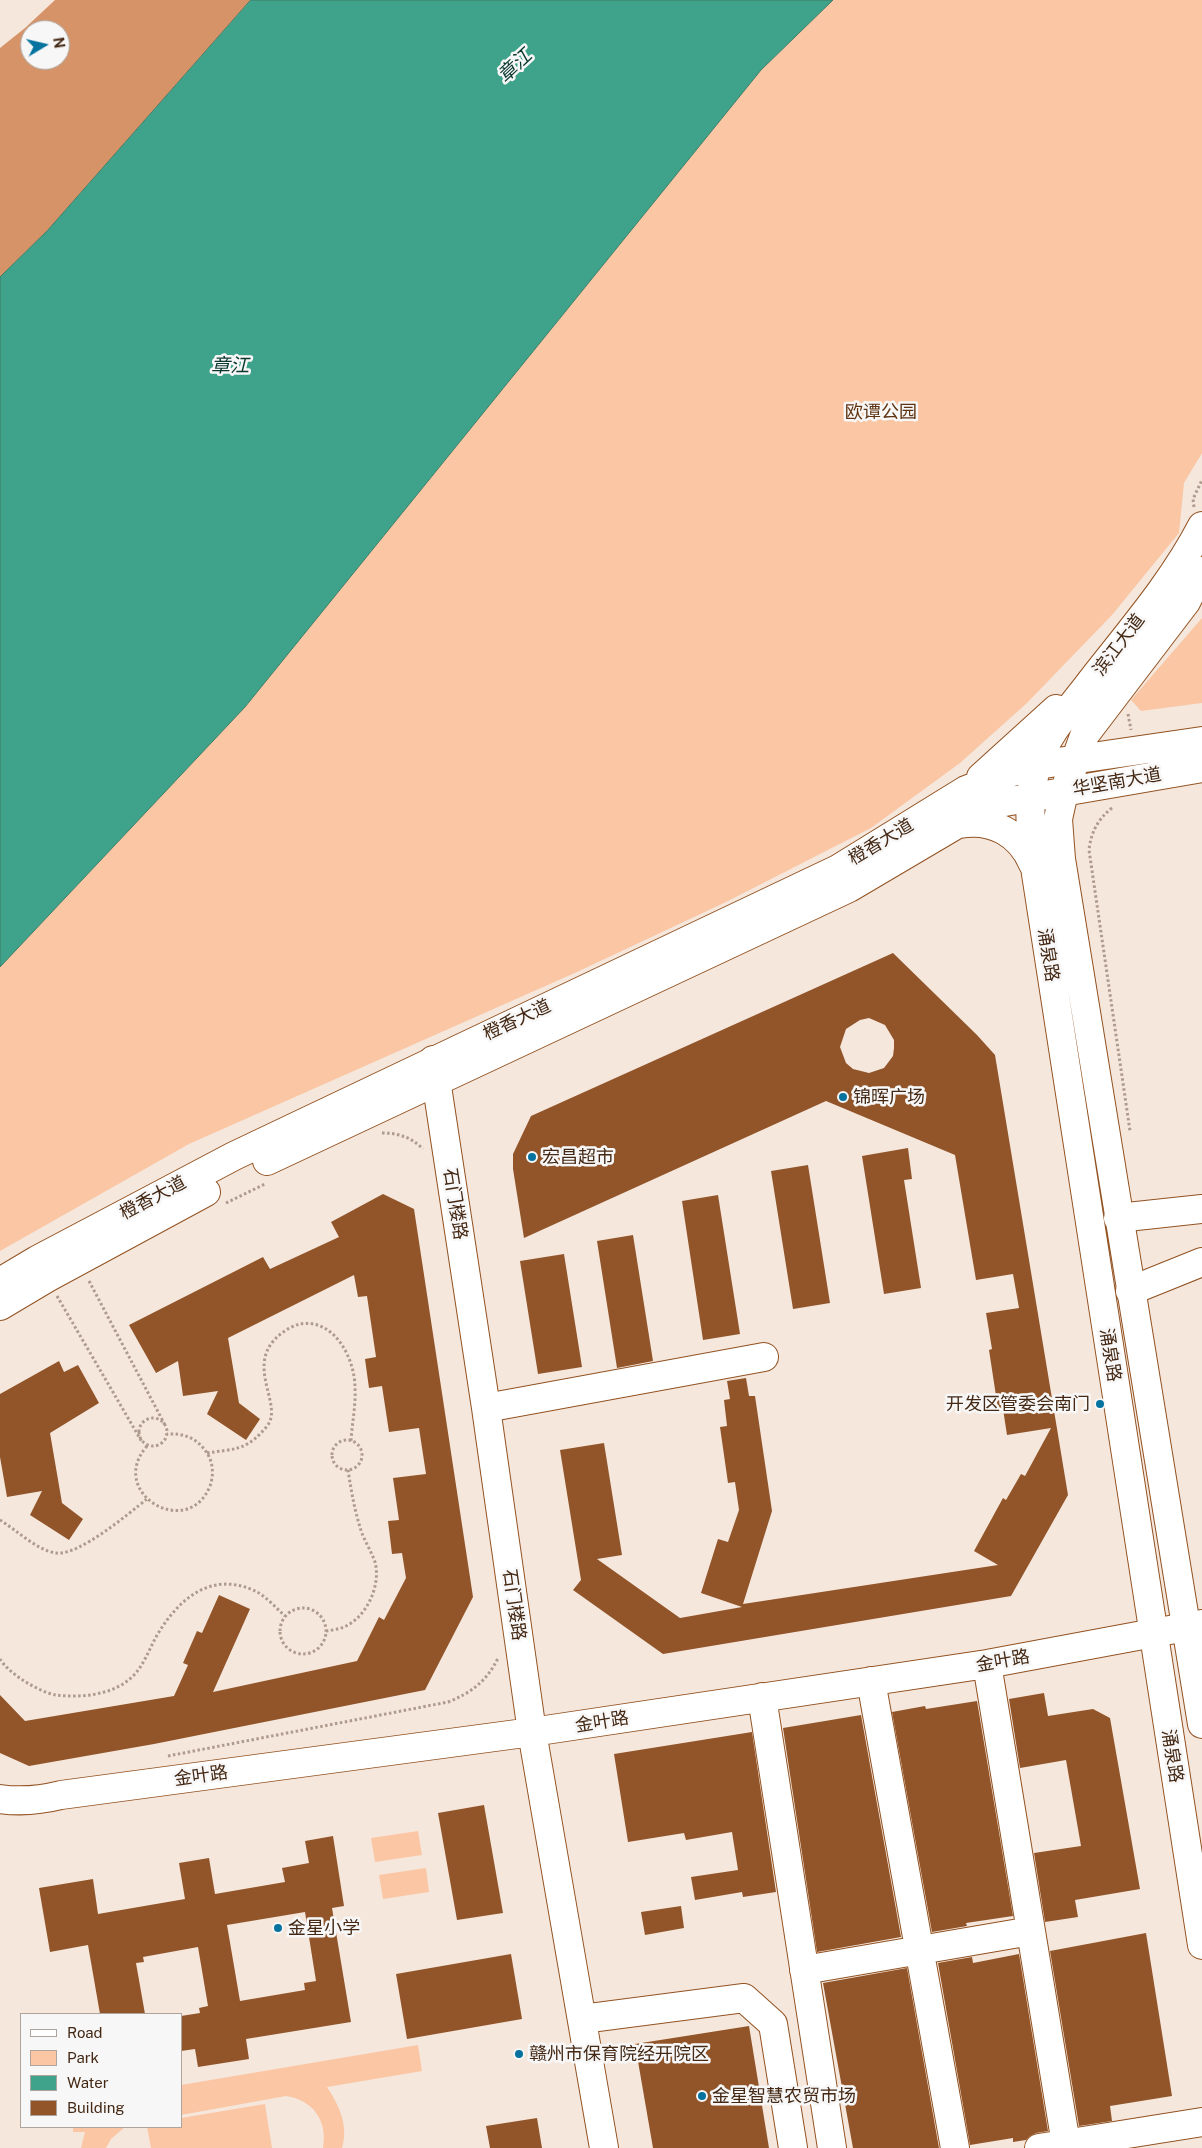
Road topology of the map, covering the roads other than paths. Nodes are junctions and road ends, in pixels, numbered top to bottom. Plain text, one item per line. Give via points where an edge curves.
1 (1199, 520) edge
2 (1202, 571) edge
3 (1120, 643) junction
4 (1202, 741) edge
5 (1075, 759) junction
6 (1036, 765) junction
7 (1202, 768) edge
8 (966, 790) junction
9 (1064, 792) junction
10 (1032, 796) junction
11 (958, 824) junction
12 (1036, 874) junction
13 (434, 1071) junction
14 (1202, 1209) edge
15 (1118, 1218) junction
16 (1202, 1262) edge
17 (0, 1282) edge
18 (1130, 1291) junction
19 (0, 1306) edge
20 (764, 1357) dead end
21 (486, 1408) junction
22 (1195, 1625) edge
23 (1153, 1633) junction
24 (987, 1664) junction
25 (871, 1681) junction
26 (762, 1697) junction
27 (1202, 1724) edge
28 (532, 1732) junction
29 (0, 1799) edge
30 (1031, 1931) junction
31 (1202, 1945) edge
32 (919, 1950) junction
33 (804, 1970) junction
34 (582, 2019) junction
35 (1202, 2122) edge
36 (1125, 2141) edge
37 (1066, 2144) junction
38 (604, 2148) edge
39 (793, 2148) edge
40 (832, 2148) edge
41 (955, 2148) edge
42 (1039, 2148) edge

1 - 3 main road, 滨江大道 via 1189,551
2 - 5 main road, 滨江大道 via 1186,602 1084,736
3 - 6 main road, 滨江大道 via 1050,736
3 - 8 main road via 1041,724
4 - 5 main road, 华坚南大道
5 - 6 main road, 华坚南大道
5 - 9 main road, 涌泉路
6 - 8 main road, 橙香大道
6 - 10 main road, 涌泉路
7 - 9 main road, 华坚南大道
8 - 13 main road, 橙香大道 via 838,869
9 - 10 main road, 华坚南大道
9 - 15 main road, 涌泉路 via 1058,818 1060,852
10 - 11 main road, 橙香大道 via 999,803
10 - 12 main road, 涌泉路 via 1029,819
11 - 12 main road via 980,822 1002,828 1027,852
11 - 13 main road, 橙香大道 via 849,888
12 - 23 main road, 涌泉路
13 - 17 main road, 橙香大道 via 234,1156
13 - 19 main road, 橙香大道 via 241,1173 52,1286
13 - 21 main road, 石门楼路
14 - 15 main road
15 - 18 main road, 涌泉路
16 - 18 main road
18 - 22 main road, 涌泉路
20 - 21 main road
21 - 28 main road, 石门楼路
22 - 23 main road, 金叶路
22 - 27 main road, 涌泉路
23 - 24 main road, 金叶路
23 - 31 main road, 涌泉路
24 - 25 main road, 金叶路
24 - 30 main road
25 - 26 main road, 金叶路
25 - 32 main road
26 - 28 main road, 金叶路
26 - 33 main road
28 - 29 main road, 金叶路 via 46,1799
28 - 34 main road, 石门楼路
30 - 32 main road
30 - 37 main road
32 - 33 main road
32 - 41 main road
33 - 40 main road
34 - 38 main road, 石门楼路
34 - 39 main road via 744,1998 773,2024
35 - 36 main road
36 - 37 main road
37 - 42 main road

